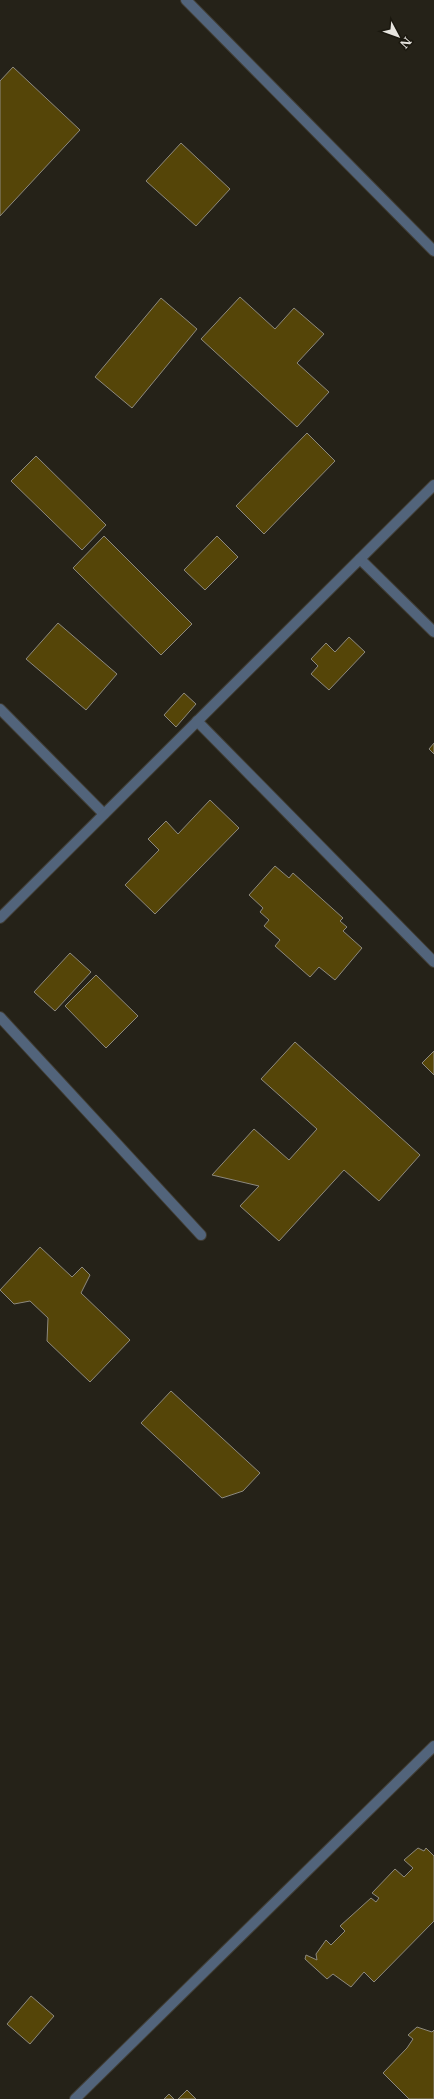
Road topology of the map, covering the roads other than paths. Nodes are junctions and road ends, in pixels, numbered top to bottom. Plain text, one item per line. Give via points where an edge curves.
1 (186, 0) edge
2 (434, 251) edge
3 (434, 485) edge
4 (360, 559) junction
5 (434, 632) edge
6 (0, 709) edge
7 (197, 721) junction
8 (104, 814) junction
9 (0, 918) edge
10 (434, 962) edge
11 (0, 1017) edge
12 (201, 1235) dead end
13 (434, 1746) edge
14 (75, 2099) edge

1 - 2 lane
3 - 4 lane
4 - 5 lane
4 - 7 lane
6 - 8 lane
7 - 8 lane
7 - 10 lane
8 - 9 lane
11 - 12 lane
13 - 14 lane

